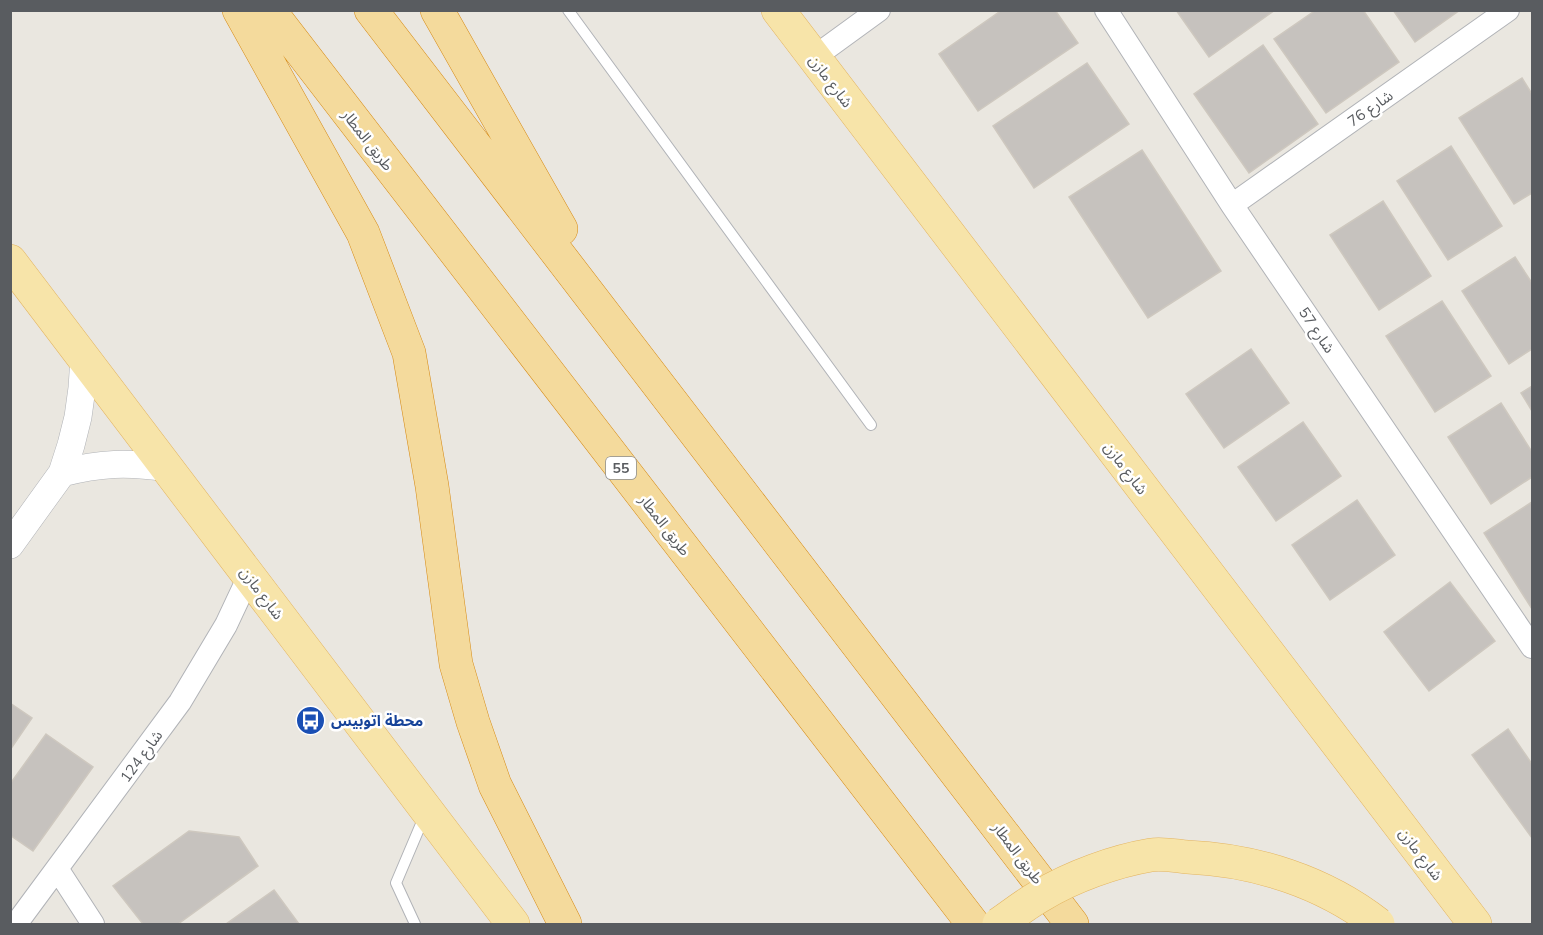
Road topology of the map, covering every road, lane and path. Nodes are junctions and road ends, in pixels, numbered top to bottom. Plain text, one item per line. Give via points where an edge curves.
1 (239, 10) edge
2 (269, 10) edge
3 (371, 10) edge
4 (437, 10) edge
5 (568, 10) edge
6 (778, 10) edge
7 (879, 10) edge
8 (1106, 10) edge
9 (1508, 10) edge
10 (813, 58) junction
11 (1232, 204) junction
12 (10, 261) edge
13 (618, 330) junction
14 (84, 358) junction
15 (871, 424) dead end
16 (167, 468) junction
17 (62, 473) junction
18 (10, 545) edge
19 (249, 576) junction
20 (1533, 647) edge
21 (427, 811) junction
22 (58, 870) junction
23 (16, 924) edge
24 (93, 924) edge
25 (415, 924) edge
26 (513, 924) edge
27 (565, 924) edge
28 (973, 924) edge
29 (999, 924) edge
30 (1072, 924) edge
31 (1378, 924) edge
32 (1474, 924) edge

1 - 27 highway via 363,233 409,353 456,664 495,785
2 - 28 highway, طريق المطار / 55
3 - 13 highway, طريق المطار
4 - 13 highway
5 - 15 lane
6 - 10 main road, شارع مازن
7 - 10 street
8 - 11 street, شارع 57
9 - 11 street, شارع 76
10 - 32 main road, شارع مازن
11 - 20 street, شارع 57
12 - 14 main road, شارع مازن
13 - 30 highway, طريق المطار
14 - 16 main road, شارع مازن
14 - 17 street via 78,417
16 - 17 street via 114,463
16 - 19 main road, شارع مازن
17 - 18 street
19 - 21 main road, شارع مازن
19 - 22 street, شارع 124 via 226,625 180,702
21 - 25 lane via 396,883
21 - 26 main road, شارع مازن
22 - 23 street, شارع 124
22 - 24 street
29 - 31 main road, bridge via 1041,895 1095,870 1153,855 1252,864 1309,884

